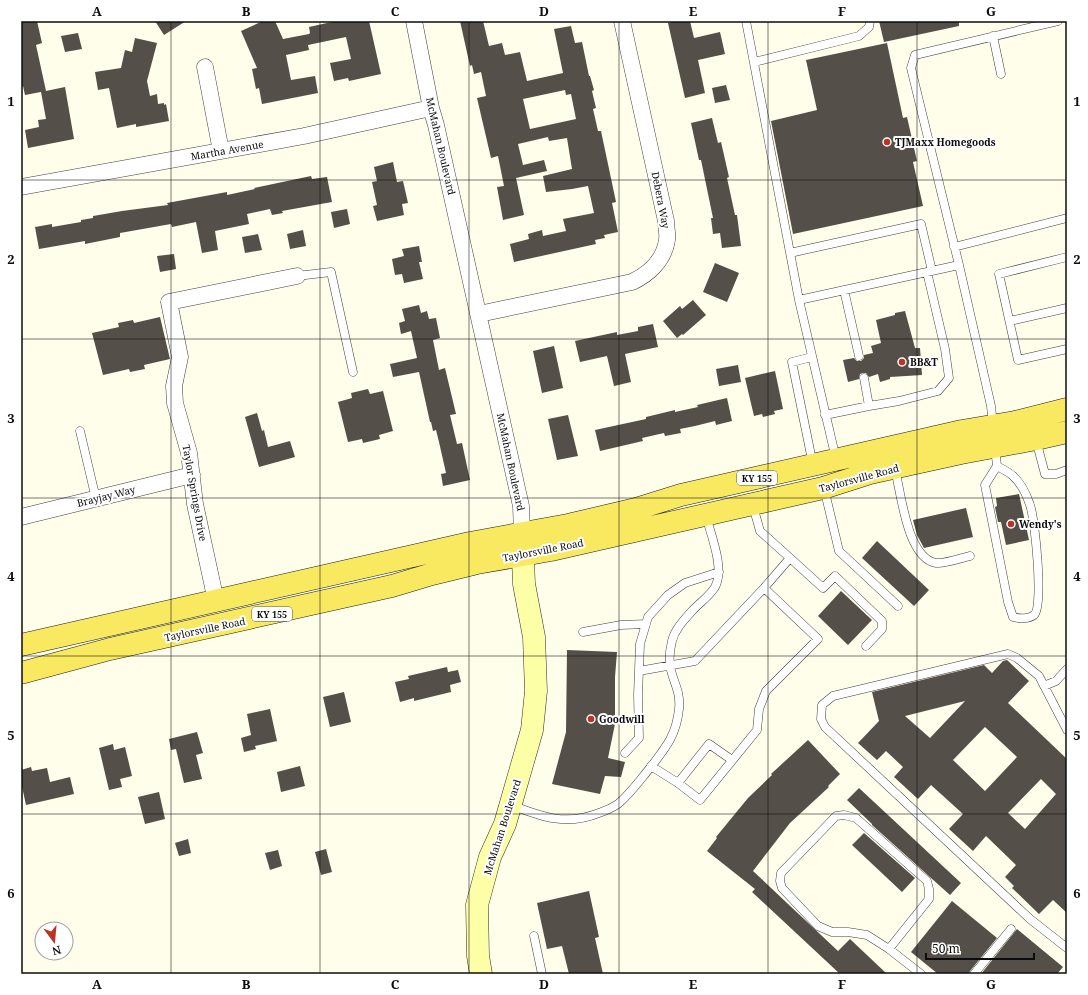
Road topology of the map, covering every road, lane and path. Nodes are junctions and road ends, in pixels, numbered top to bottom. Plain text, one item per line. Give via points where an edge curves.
1 (414, 21) edge
2 (622, 21) edge
3 (746, 21) edge
4 (870, 21) edge
5 (1058, 21) edge
6 (993, 36) junction
7 (754, 62) junction
8 (205, 67) dead end
9 (1001, 74) dead end
10 (431, 108) junction
11 (221, 151) junction
12 (21, 187) edge
13 (1067, 218) edge
14 (954, 247) junction
15 (790, 253) junction
16 (1067, 257) edge
17 (959, 265) junction
18 (930, 272) junction
19 (297, 276) joint
20 (844, 290) junction
21 (799, 300) junction
22 (1067, 308) edge
23 (479, 314) junction
24 (1010, 321) junction
25 (1067, 349) edge
26 (859, 356) dead end
27 (812, 357) junction
28 (353, 372) dead end
29 (864, 378) dead end
30 (869, 406) junction
31 (1067, 408) edge
32 (825, 415) junction
33 (80, 431) dead end
34 (1067, 432) edge
35 (1036, 439) junction
36 (995, 442) junction
37 (836, 460) junction
38 (813, 465) junction
39 (895, 468) junction
40 (1067, 470) edge
41 (192, 475) junction
42 (823, 488) junction
43 (96, 499) junction
44 (753, 504) junction
45 (706, 514) junction
46 (21, 518) edge
47 (522, 533) junction
48 (523, 555) junction
49 (970, 556) dead end
50 (790, 558) junction
51 (719, 572) junction
52 (764, 588) junction
53 (216, 601) junction
54 (898, 606) dead end
55 (646, 624) junction
56 (583, 632) dead end
57 (21, 645) edge
58 (866, 646) dead end
59 (670, 666) junction
60 (1067, 669) edge
61 (639, 671) junction
62 (21, 673) edge
63 (1044, 686) junction
64 (1066, 728) edge
65 (625, 753) dead end
66 (732, 760) junction
67 (651, 766) junction
68 (678, 784) junction
69 (510, 805) junction
70 (1011, 929) dead end
71 (534, 936) dead end
72 (1067, 948) edge
73 (889, 949) junction
74 (481, 974) edge
75 (542, 974) edge
76 (921, 974) edge
77 (974, 974) edge

1 - 10 street, McMahan Boulevard
2 - 23 street, Debera Way via 666,221 667,238 659,262 649,272 632,282
3 - 7 lane
4 - 7 lane via 869,27 859,36
5 - 6 lane
6 - 9 lane
6 - 14 lane via 915,55 911,68
7 - 15 lane
8 - 11 street
10 - 11 street, Martha Avenue
10 - 23 street, McMahan Boulevard
11 - 12 street, Martha Avenue
13 - 14 lane
14 - 17 lane
15 - 18 lane via 921,224
15 - 21 lane
16 - 24 lane via 999,274
17 - 18 lane
17 - 36 lane via 991,406
18 - 20 lane
18 - 30 lane via 949,378 938,390
19 - 28 lane via 331,272
19 - 41 street, Taylor Springs Drive via 169,302 180,357 174,386 175,404 190,453
20 - 21 lane
20 - 26 lane
21 - 27 lane
22 - 24 lane
23 - 47 street, McMahan Boulevard via 521,506
24 - 25 lane via 1018,360
27 - 32 lane
27 - 38 lane via 792,362
29 - 30 lane
30 - 32 lane
31 - 36 main road, Taylorsville Road / KY 155 via 1015,422
32 - 37 lane
33 - 43 lane
34 - 35 main road, Taylorsville Road / KY 155
35 - 36 main road, Taylorsville Road / KY 155
35 - 40 lane via 1045,474
36 - 36 lane via 985,485 1008,602 1013,617 1021,619 1034,615 1038,609 1038,571 1031,507
36 - 37 main road, Taylorsville Road / KY 155 via 962,431
36 - 39 main road, Taylorsville Road / KY 155
37 - 38 main road, Taylorsville Road / KY 155
38 - 47 main road, Taylorsville Road / KY 155 via 681,495 628,511
39 - 42 main road, Taylorsville Road / KY 155
39 - 49 lane via 910,534 921,554 938,563
41 - 43 street, Brayjay Way
41 - 53 street, Taylor Springs Drive via 195,504
42 - 44 main road, Taylorsville Road / KY 155
42 - 54 lane via 839,552
43 - 46 street, Brayjay Way
44 - 45 main road, Taylorsville Road / KY 155
44 - 50 lane via 760,531
45 - 48 main road, Taylorsville Road / KY 155
45 - 51 lane
47 - 48 street, McMahan Boulevard
47 - 53 main road, Taylorsville Road / KY 155
48 - 62 main road, Taylorsville Road / KY 155 via 477,563 392,586 110,650
48 - 69 street, McMahan Boulevard via 524,584 534,637 536,691 532,730
50 - 52 lane
50 - 58 lane via 823,588 835,576 882,621 882,629
51 - 55 lane via 685,583 668,595 648,617
51 - 59 lane via 716,585 681,623 672,640
52 - 59 lane via 695,661
52 - 66 lane via 818,639 766,691 759,709 757,730
53 - 57 main road, Taylorsville Road / KY 155
55 - 56 lane via 621,625
55 - 61 lane via 640,644
59 - 61 lane
59 - 67 lane via 679,694 676,728 671,740
60 - 63 lane via 1056,681
61 - 65 lane via 639,738
63 - 64 lane
63 - 72 lane via 1039,676 1018,658 1008,654 833,696 822,705 821,719 825,727 1024,914
66 - 68 lane via 700,800
66 - 68 lane via 709,744
67 - 68 lane
67 - 69 lane via 617,804 582,818 552,819
69 - 74 street, McMahan Boulevard via 505,824 490,857 477,905
70 - 77 lane
71 - 75 lane
73 - 73 lane via 867,935 832,932 818,926 782,888 781,873 836,816 856,818 927,881 929,899
73 - 76 lane

